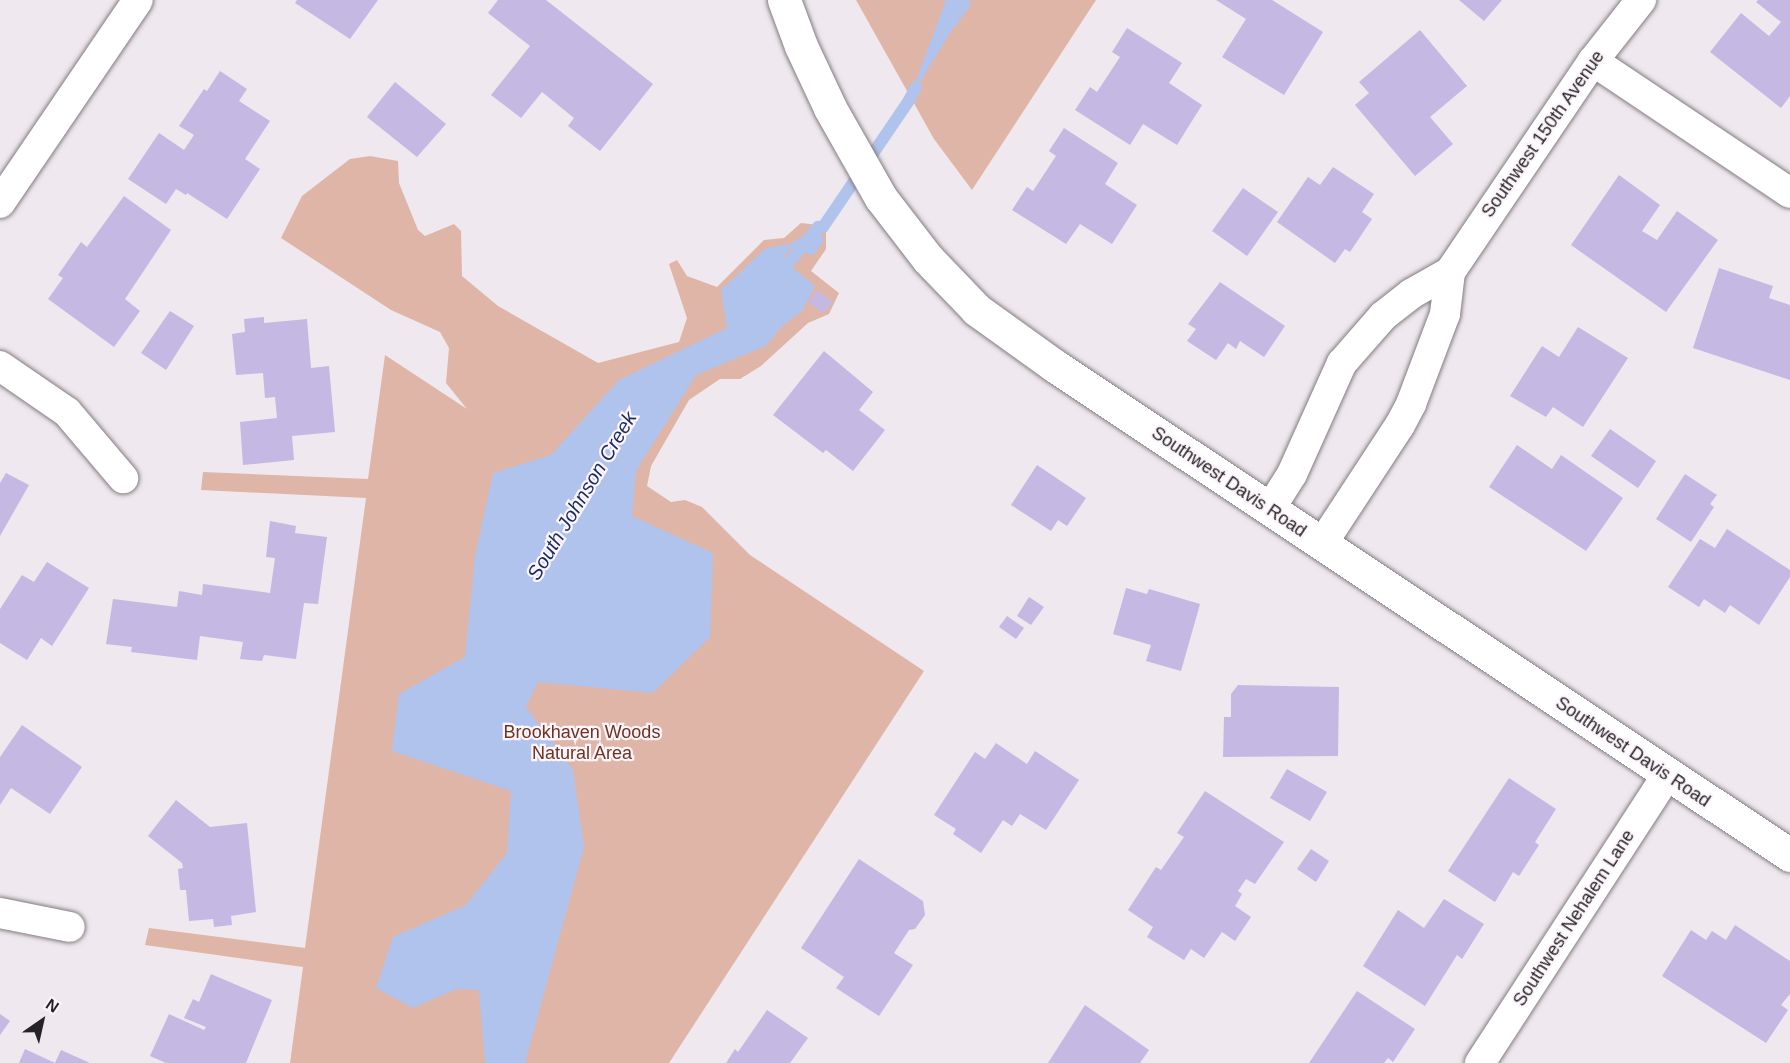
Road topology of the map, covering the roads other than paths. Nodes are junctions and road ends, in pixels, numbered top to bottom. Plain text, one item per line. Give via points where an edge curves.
1 (138, 0) edge
2 (784, 0) edge
3 (1641, 0) edge
4 (1593, 61) junction
5 (1790, 193) edge
6 (0, 203) edge
7 (1450, 272) junction
8 (0, 366) edge
9 (123, 478) dead end
10 (1270, 509) junction
11 (1322, 544) junction
12 (1668, 774) junction
13 (1790, 855) edge
14 (0, 913) edge
15 (70, 927) dead end
16 (1480, 1063) edge

1 - 6 street
2 - 10 street, Southwest Davis Road via 830,108 881,198 928,259 977,310 1064,373
3 - 4 street, Southwest 150th Avenue
4 - 5 street
4 - 7 street, Southwest 150th Avenue
7 - 10 street, Southwest 150th Avenue via 1411,294 1383,316 1342,363 1292,474
7 - 11 street, Southwest 150th Avenue via 1445,314 1411,404
8 - 9 street via 68,412
10 - 11 street, Southwest Davis Road
11 - 12 street, Southwest Davis Road
12 - 13 street, Southwest Davis Road
12 - 16 street, Southwest Nehalem Lane
14 - 15 street

